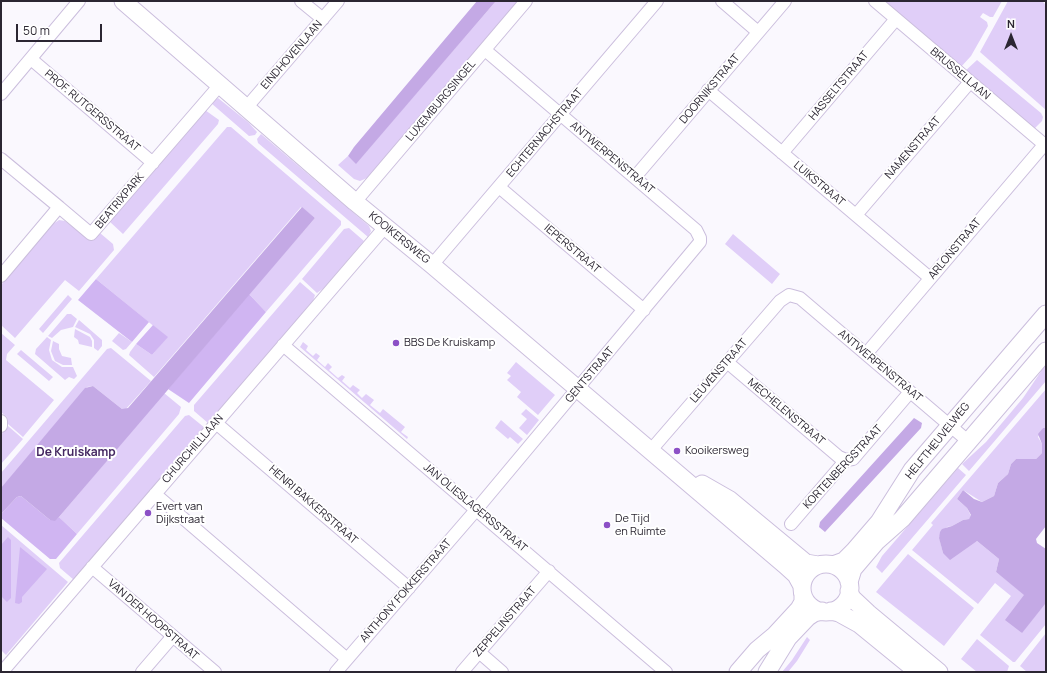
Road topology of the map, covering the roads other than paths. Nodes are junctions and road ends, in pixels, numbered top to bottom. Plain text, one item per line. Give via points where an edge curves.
1 (79, 1) edge
2 (123, 1) edge
3 (301, 1) edge
4 (338, 1) edge
5 (526, 1) edge
6 (657, 1) edge
7 (722, 1) edge
8 (785, 1) edge
9 (875, 1) edge
10 (323, 19) junction
11 (896, 19) junction
12 (758, 32) junction
13 (485, 50) junction
14 (31, 59) junction
15 (970, 82) junction
16 (219, 86) junction
17 (708, 90) junction
18 (1, 94) edge
19 (246, 108) junction
20 (560, 114) junction
21 (1045, 145) edge
22 (782, 153) junction
23 (1, 159) edge
24 (152, 163) junction
25 (635, 177) junction
26 (499, 187) junction
27 (355, 202) junction
28 (59, 207) junction
29 (856, 215) junction
30 (385, 227) junction
31 (700, 238) joint
32 (432, 265) junction
33 (1, 276) edge
34 (930, 278) junction
35 (789, 295) joint
36 (644, 310) junction
37 (1046, 314) edge
38 (283, 345) junction
39 (1046, 351) edge
40 (866, 354) junction
41 (727, 362) junction
42 (578, 389) junction
43 (910, 392) junction
44 (1, 421) edge
45 (216, 423) junction
46 (950, 425) junction
47 (1, 426) edge
48 (968, 441) junction
49 (651, 450) junction
50 (846, 460) junction
51 (678, 473) junction
52 (154, 494) junction
53 (476, 510) junction
54 (790, 524) dead end
55 (825, 565) junction
56 (92, 567) junction
57 (548, 572) junction
58 (849, 587) junction
59 (409, 588) junction
60 (803, 591) junction
61 (826, 611) junction
62 (173, 636) junction
63 (479, 652) junction
64 (347, 659) junction
65 (659, 670) edge
66 (2, 672) edge
67 (142, 672) edge
68 (215, 672) edge
69 (336, 672) edge
70 (462, 672) edge
71 (502, 672) edge
72 (738, 672) edge
73 (767, 672) edge
74 (918, 672) edge
75 (939, 672) edge

1 - 14 street
2 - 16 street, KOOIKERSWEG
3 - 10 street
4 - 10 street, EINDHOVENLAAN
5 - 13 street, LUXEMBURGSINGEL
6 - 20 street, ECHTERNACHSTRAAT
7 - 12 street
8 - 12 street, DOORNIKSTRAAT
9 - 11 street, BRUSSELLAAN
10 - 19 street, EINDHOVENLAAN
11 - 15 street, BRUSSELLAAN
11 - 22 street, HASSELTSTRAAT
12 - 17 street, DOORNIKSTRAAT
13 - 20 street, ANTWERPENSTRAAT
13 - 27 street, LUXEMBURGSINGEL
14 - 18 street
14 - 24 street, PROF. RUTGERSSTRAAT
15 - 21 street, BRUSSELLAAN
15 - 29 street, NAMENSTRAAT
16 - 19 street, KOOIKERSWEG
16 - 24 street, BEATRIXPARK
17 - 22 street, LUIKSTRAAT
17 - 25 street, DOORNIKSTRAAT
19 - 27 street, KOOIKERSWEG
20 - 25 street, ANTWERPENSTRAAT
20 - 26 street, ECHTERNACHSTRAAT
21 - 34 street, ARLONSTRAAT
22 - 29 street, LUIKSTRAAT
23 - 28 street
24 - 28 street, BEATRIXPARK via 91,234
25 - 31 street, ANTWERPENSTRAAT via 696,230
26 - 32 street, ECHTERNACHSTRAAT
26 - 36 street, IEPERSTRAAT
27 - 30 street, KOOIKERSWEG
28 - 33 street
29 - 34 street, LUIKSTRAAT
30 - 32 street, KOOIKERSWEG
30 - 38 street, CHURCHILLLAAN
31 - 36 street, GENTSTRAAT via 698,246
32 - 42 street, KOOIKERSWEG
34 - 40 street, ARLONSTRAAT
35 - 40 street, ANTWERPENSTRAAT via 800,298
35 - 41 street, LEUVENSTRAAT via 780,300
36 - 42 street, GENTSTRAAT
37 - 46 street, HELFTHEUVELWEG
38 - 45 street, CHURCHILLLAAN
38 - 53 street, JAN OLIESLAGERSSTRAAT
39 - 48 street, HELFTHEUVELWEG
40 - 43 street, ANTWERPENSTRAAT
41 - 49 street, LEUVENSTRAAT
41 - 50 street, MECHELENSTRAAT via 839,457
42 - 49 street, KOOIKERSWEG
42 - 53 street, GENTSTRAAT
43 - 46 street, ANTWERPENSTRAAT
43 - 50 street, KORTENBERGSTRAAT via 853,459
44 - 47 street
45 - 52 street, CHURCHILLLAAN
45 - 59 street, HENRI BAKKERSTRAAT
46 - 48 street, ANTWERPENSTRAAT
46 - 55 street, HELFTHEUVELWEG via 912,470 879,522 844,561
48 - 58 street, HELFTHEUVELWEG via 902,519 862,558 850,575
49 - 51 street, KOOIKERSWEG
50 - 54 street, KORTENBERGSTRAAT
51 - 55 street, KOOIKERSWEG via 730,500 806,563
51 - 60 street, KOOIKERSWEG via 796,575
52 - 56 street, CHURCHILLLAAN
52 - 64 street
53 - 57 street, JAN OLIESLAGERSSTRAAT
53 - 59 street, ANTHONY FOKKERSTRAAT
55 - 58 street via 841,570
55 - 60 street via 805,576
56 - 62 street, VAN DER HOOPSTRAAT
56 - 66 street, CHURCHILLLAAN
57 - 63 street, ZEPPELINSTRAAT
57 - 65 street, JAN OLIESLAGERSSTRAAT
58 - 61 street via 846,600 841,606
58 - 75 street via 852,598
59 - 64 street, ANTHONY FOKKERSTRAAT
60 - 61 street via 811,606
60 - 72 street via 803,602
61 - 73 street via 808,617 788,638
61 - 74 street via 839,613 859,624
62 - 67 street
62 - 68 street, VAN DER HOOPSTRAAT
63 - 70 street, ZEPPELINSTRAAT
63 - 71 street
64 - 69 street, ANTHONY FOKKERSTRAAT

